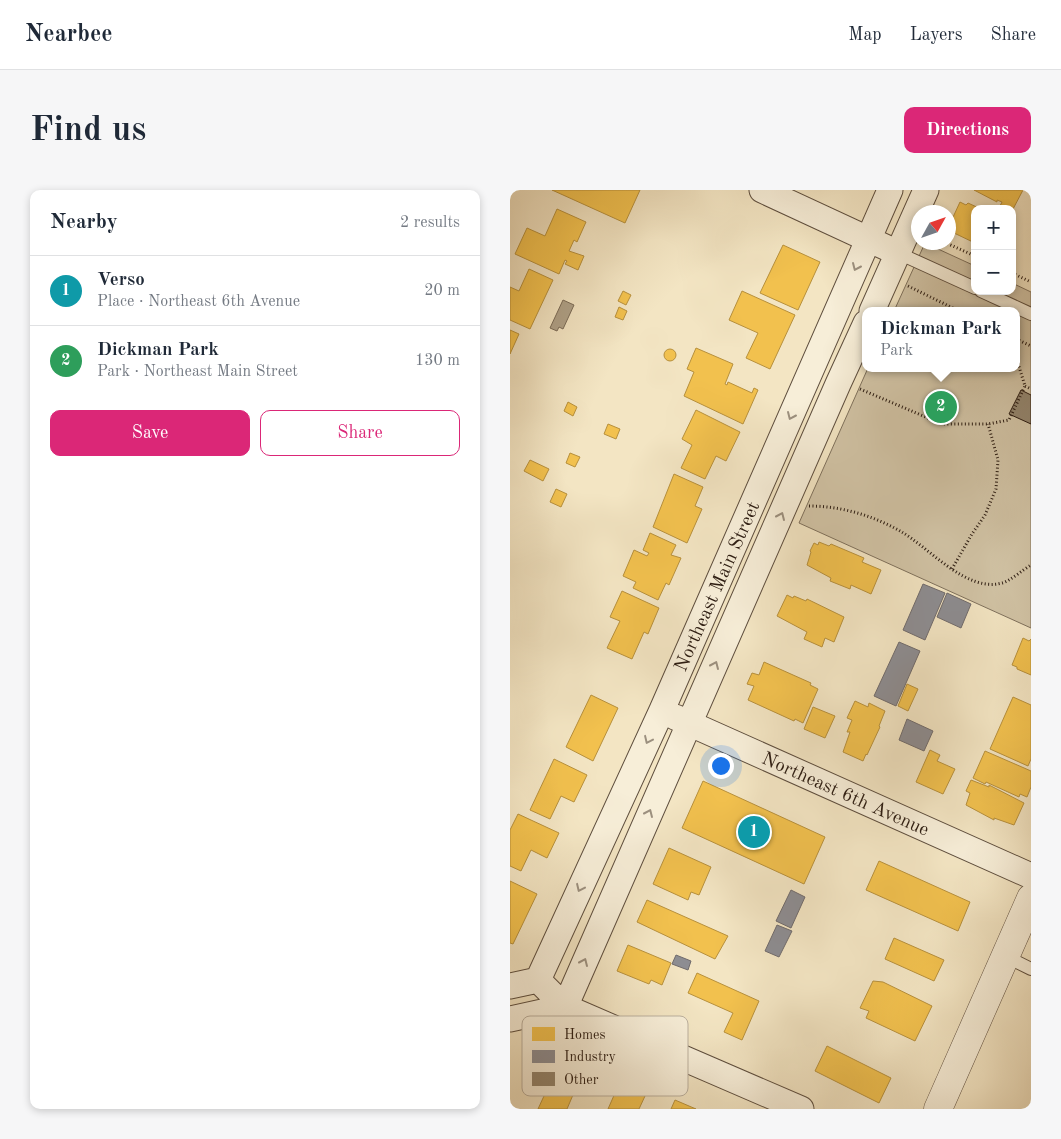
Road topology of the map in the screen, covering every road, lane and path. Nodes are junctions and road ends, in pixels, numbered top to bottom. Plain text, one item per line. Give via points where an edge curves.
1 (762, 190) edge
2 (890, 190) edge
3 (926, 190) edge
4 (869, 238) junction
5 (956, 247) edge
6 (898, 253) junction
7 (971, 254) edge
8 (1016, 276) edge
9 (901, 282) dead end
10 (1031, 282) edge
11 (971, 286) edge
12 (990, 295) edge
13 (874, 307) edge
14 (951, 307) edge
15 (1016, 307) edge
16 (862, 332) edge
17 (1020, 369) edge
18 (1025, 386) junction
19 (855, 387) dead end
20 (1031, 389) edge
21 (988, 424) junction
22 (803, 506) dead end
23 (1031, 565) edge
24 (952, 570) junction
25 (662, 710) junction
26 (689, 723) junction
27 (1031, 876) edge
28 (1031, 898) edge
29 (1005, 956) junction
30 (1031, 969) edge
31 (538, 980) junction
32 (510, 986) edge
33 (565, 1007) junction
34 (524, 1016) edge
35 (586, 1016) edge
36 (688, 1060) edge
37 (801, 1109) edge
38 (938, 1109) edge

1 - 4 street
2 - 4 street, Northeast Main Street
3 - 6 street
4 - 6 street
4 -> 25 street, Northeast Main Street
5 - 7 path
6 - 11 lane
6 - 13 street
8 - 10 path
9 - 14 path
12 - 15 lane
26 -> 16 street, Northeast Main Street
17 - 18 path
18 - 20 path
18 - 21 path via 1009,420
19 - 21 path via 942,424
21 - 24 path via 998,460 996,490
22 - 24 path via 825,506 867,515 901,531
23 - 24 path via 1003,583 981,584
25 - 26 street, Northeast 6th Avenue
25 -> 31 street, Northeast Main Street
26 - 27 street, Northeast 6th Avenue
33 -> 26 street, Northeast Main Street
28 - 29 street
29 - 30 lane
29 - 38 street
31 - 32 street
31 - 33 street
33 - 34 street
33 - 35 street
36 - 37 street

